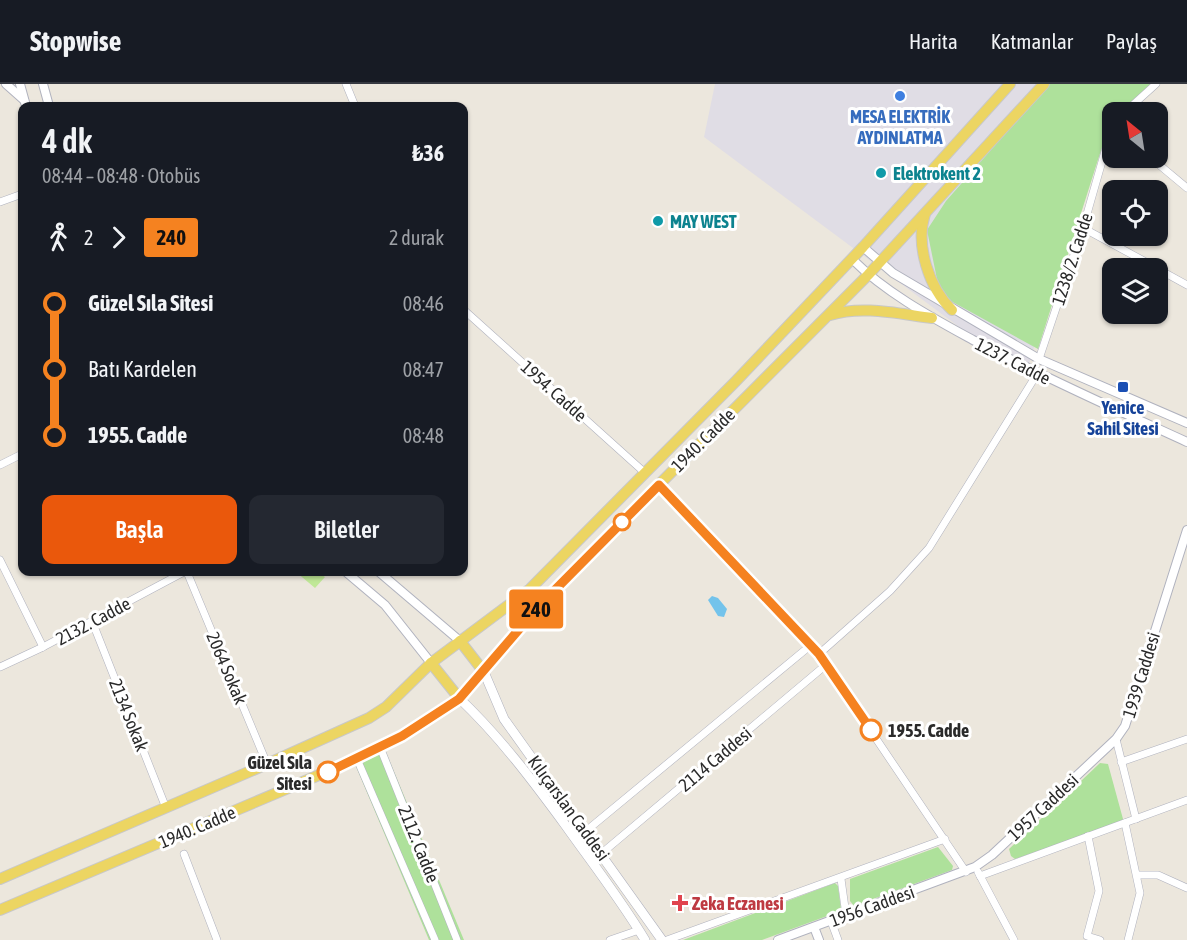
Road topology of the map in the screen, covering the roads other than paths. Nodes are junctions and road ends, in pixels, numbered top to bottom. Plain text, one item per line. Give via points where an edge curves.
1 (6, 84) edge
2 (20, 84) edge
3 (43, 84) edge
4 (346, 84) edge
5 (1010, 84) edge
6 (1044, 84) edge
7 (1156, 84) edge
8 (24, 102) edge
9 (25, 102) edge
10 (48, 102) edge
11 (352, 102) edge
12 (1136, 102) edge
13 (1102, 162) edge
14 (1163, 168) edge
15 (1187, 188) edge
16 (18, 195) edge
17 (0, 202) edge
18 (925, 213) junction
19 (1083, 228) junction
20 (863, 247) junction
21 (1137, 258) edge
22 (852, 259) junction
23 (879, 262) junction
24 (868, 275) junction
25 (1168, 275) edge
26 (1187, 285) edge
27 (952, 310) junction
28 (468, 314) edge
29 (826, 316) junction
30 (932, 318) junction
31 (1039, 359) junction
32 (1037, 374) junction
33 (1187, 423) edge
34 (1187, 442) edge
35 (18, 456) edge
36 (0, 465) edge
37 (644, 472) junction
38 (659, 485) junction
39 (1187, 530) edge
40 (0, 560) edge
41 (178, 576) edge
42 (188, 576) edge
43 (351, 576) edge
44 (384, 576) edge
45 (92, 621) junction
46 (460, 641) junction
47 (811, 645) junction
48 (43, 647) junction
49 (819, 654) junction
50 (431, 663) junction
51 (827, 664) junction
52 (0, 667) edge
53 (484, 672) junction
54 (459, 699) junction
55 (1116, 739) junction
56 (1187, 740) edge
57 (380, 747) junction
58 (357, 759) junction
59 (1121, 762) junction
60 (267, 764) junction
61 (1187, 800) edge
62 (166, 808) junction
63 (1136, 819) junction
64 (1125, 823) junction
65 (586, 831) junction
66 (1088, 836) junction
67 (945, 839) junction
68 (184, 854) dead end
69 (602, 854) junction
70 (975, 867) junction
71 (966, 872) junction
72 (1137, 875) junction
73 (980, 876) junction
74 (0, 879) edge
75 (841, 879) junction
76 (1187, 888) edge
77 (0, 910) edge
78 (846, 915) junction
79 (831, 921) junction
80 (814, 927) junction
81 (639, 930) junction
82 (1086, 938) edge
83 (217, 940) edge
84 (435, 940) edge
85 (457, 940) edge
86 (610, 940) edge
87 (645, 940) edge
88 (665, 940) edge
89 (778, 940) edge
90 (819, 940) edge
91 (838, 940) edge
92 (1014, 940) edge
93 (1100, 940) edge
94 (1128, 940) edge

1 - 8 street
2 - 9 street
3 - 10 street
4 - 11 street
5 - 20 main road, 1940. Cadde
6 - 18 main road, 1940. Cadde
7 - 12 street
13 - 19 street, 1238/2. Cadde
14 - 15 street
16 - 17 street
18 - 23 main road, 1940. Cadde
18 - 27 main road via 922,242 932,282 939,298
19 - 21 street
19 - 31 street, 1238/2. Cadde
20 - 22 main road, 1940. Cadde
20 - 23 street, 1237. Cadde
22 - 24 street, 1237. Cadde
22 - 37 main road, 1940. Cadde
23 - 24 main road, 1940. Cadde
23 - 27 street, 1237. Cadde
24 - 29 main road, 1940. Cadde
24 - 30 street, 1237. Cadde
25 - 26 street
27 - 31 street, 1237. Cadde
28 - 37 street, 1954. Cadde
29 - 30 main road via 863,311
29 - 38 main road, 1940. Cadde
30 - 32 street, 1237. Cadde
31 - 33 street, 1237. Cadde
32 - 34 street, 1237. Cadde
32 - 49 street via 929,548 890,591
35 - 36 street
37 - 46 main road, 1940. Cadde via 530,589
38 - 47 street
38 - 53 main road, 1940. Cadde via 540,605
39 - 55 street, 1939 Caddesi via 1125,726
40 - 48 street
41 - 45 street, 2132. Cadde
42 - 60 street, 2064 Sokak
43 - 50 street via 385,605
44 - 46 street
45 - 48 street, 2132. Cadde
45 - 62 street, 2134 Sokak
46 - 50 main road, 1940. Cadde
46 - 53 main road
47 - 49 street
47 - 65 street, 2114 Caddesi
48 - 52 street, 2132. Cadde
49 - 51 street
50 - 54 main road
50 - 60 main road, 1940. Cadde via 404,692 369,718
51 - 67 street
51 - 69 street, 2114 Caddesi
53 - 54 main road, 1940. Cadde
53 - 65 main road, Kılıçarslan Caddesi via 504,718
54 - 57 main road, 1940. Cadde
54 - 81 main road, Kılıçarslan Caddesi via 522,766
55 - 59 street, 1939 Caddesi
55 - 70 street, 1957 Caddesi
56 - 59 street
57 - 58 main road, 1940. Cadde
57 - 85 street, 2112. Cadde
58 - 77 main road, 1940. Cadde
58 - 84 street, 2112. Cadde
59 - 63 street, 1939 Caddesi
60 - 62 main road, 1940. Cadde
61 - 63 street
62 - 74 main road, 1940. Cadde
63 - 64 street
64 - 66 street
64 - 72 street
65 - 69 main road, Kılıçarslan Caddesi
66 - 73 street
66 - 82 street via 1098,891
67 - 71 street
67 - 75 street
68 - 83 street
69 - 88 main road, Kılıçarslan Caddesi
70 - 71 street, 1957 Caddesi
70 - 73 street
71 - 78 street, 1956 Caddesi
72 - 76 street via 1158,875
72 - 94 street via 1140,894
73 - 92 street
75 - 78 street
75 - 88 street
78 - 79 street, 1956 Caddesi
79 - 80 street, 1956 Caddesi
79 - 91 street
80 - 89 street, 1956 Caddesi
80 - 90 street
81 - 86 street
81 - 87 main road, Kılıçarslan Caddesi
82 - 93 street

